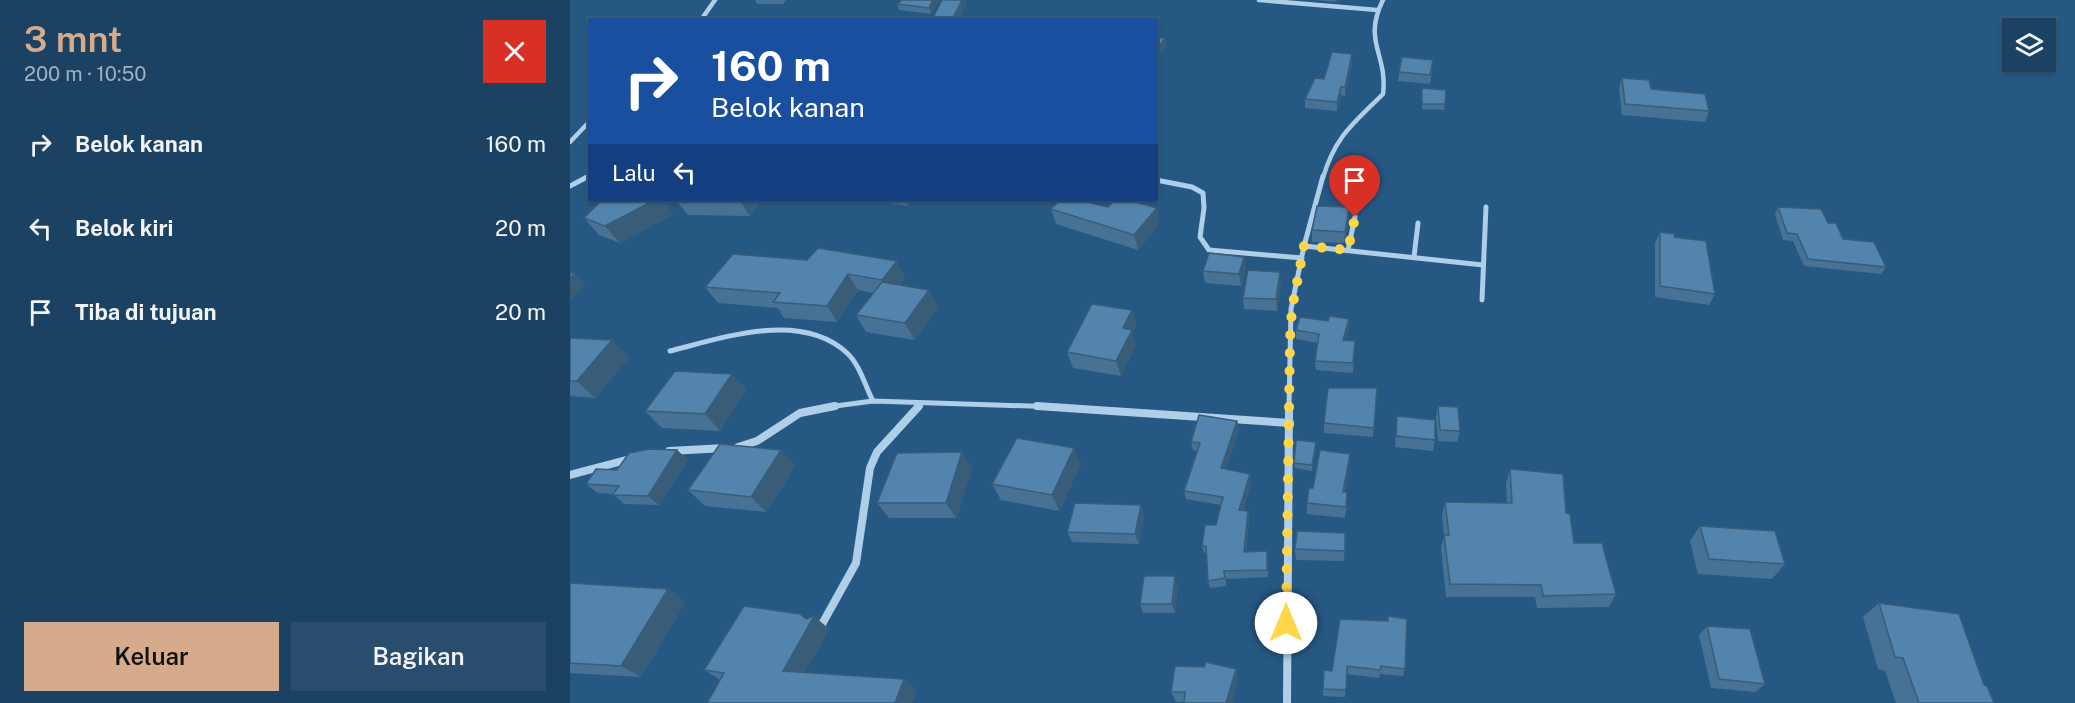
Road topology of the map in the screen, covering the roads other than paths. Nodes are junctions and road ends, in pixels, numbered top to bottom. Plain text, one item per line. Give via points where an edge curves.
1 (715, 0) edge
2 (1259, 0) edge
3 (1383, 0) edge
4 (1377, 10) junction
5 (702, 18) edge
6 (588, 123) edge
7 (570, 142) edge
8 (588, 177) edge
9 (1158, 180) edge
10 (570, 186) edge
11 (1486, 207) dead end
12 (1355, 217) dead end
13 (1418, 223) dead end
14 (1304, 246) junction
15 (1348, 250) junction
16 (1414, 257) junction
17 (1302, 258) junction
18 (1483, 265) junction
19 (1482, 300) dead end
20 (670, 351) dead end
21 (873, 401) junction
22 (921, 403) junction
23 (1290, 423) junction
24 (660, 452) edge
25 (638, 457) edge
26 (570, 475) edge
27 (821, 627) dead end
28 (1287, 703) edge

1 - 5 street
2 - 4 street
3 - 4 street
4 - 14 street via 1371,34 1382,72 1383,94 1334,146
6 - 7 street
8 - 10 street
9 - 17 street via 1203,193 1205,202 1198,232 1209,250
11 - 18 street
12 - 15 street
13 - 16 street
14 - 15 street
14 - 17 street
15 - 16 street
16 - 18 street
17 - 23 street via 1292,309
18 - 19 street
20 - 21 street via 759,333 804,333 847,353
21 - 22 street
21 - 24 street via 800,413 741,447
22 - 23 street via 1014,404
22 - 27 street via 877,452 870,468 856,563
23 - 28 street
25 - 26 street

